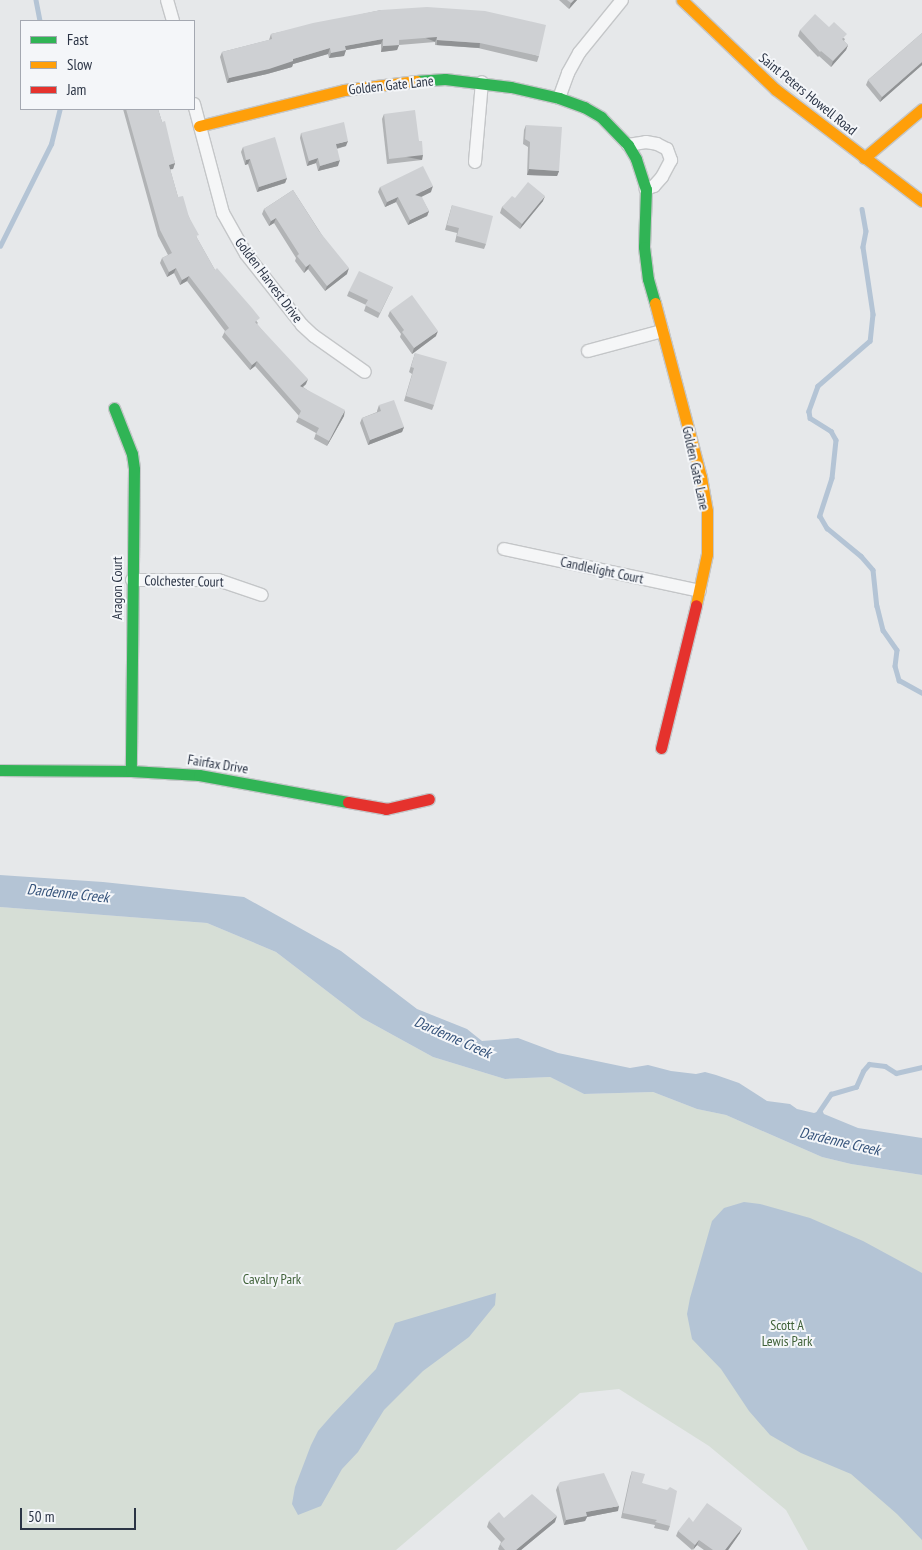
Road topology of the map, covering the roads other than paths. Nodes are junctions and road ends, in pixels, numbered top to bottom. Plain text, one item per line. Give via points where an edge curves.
1 (167, 0) edge
2 (622, 0) edge
3 (682, 0) edge
4 (173, 20) edge
5 (482, 82) junction
6 (559, 98) junction
7 (195, 108) edge
8 (922, 109) edge
9 (199, 126) junction
10 (628, 145) junction
11 (864, 158) junction
12 (475, 162) dead end
13 (646, 188) junction
14 (922, 201) edge
15 (662, 331) junction
16 (588, 351) dead end
17 (365, 372) dead end
18 (114, 408) dead end
19 (504, 549) dead end
20 (132, 580) junction
21 (700, 592) junction
22 (262, 595) dead end
23 (661, 748) dead end
24 (0, 770) edge
25 (131, 771) junction
26 (429, 799) dead end

1 - 4 street
2 - 6 street via 579,53
3 - 11 street, Saint Peters Howell Road via 775,89
5 - 6 street, Golden Gate Lane
5 - 9 street, Golden Gate Lane via 420,80 373,85
5 - 12 street
6 - 10 street, Golden Gate Lane via 601,117
7 - 9 street, Golden Harvest Drive
8 - 11 street
9 - 17 street, Golden Harvest Drive via 223,213 246,254 302,325
10 - 13 street, Golden Gate Lane
10 - 13 street via 646,142 667,149 671,160 668,169 654,186
11 - 14 street, Saint Peters Howell Road
13 - 15 street, Golden Gate Lane via 645,261
15 - 16 street
15 - 21 street, Golden Gate Lane via 705,494 707,554
18 - 20 street, Aragon Court via 132,454 134,469
19 - 21 street, Candlelight Court
20 - 22 street, Colchester Court via 218,580
20 - 25 street, Aragon Court
21 - 23 street, Golden Gate Lane
24 - 25 street, Fairfax Drive
25 - 26 street, Fairfax Drive via 198,775 386,808

